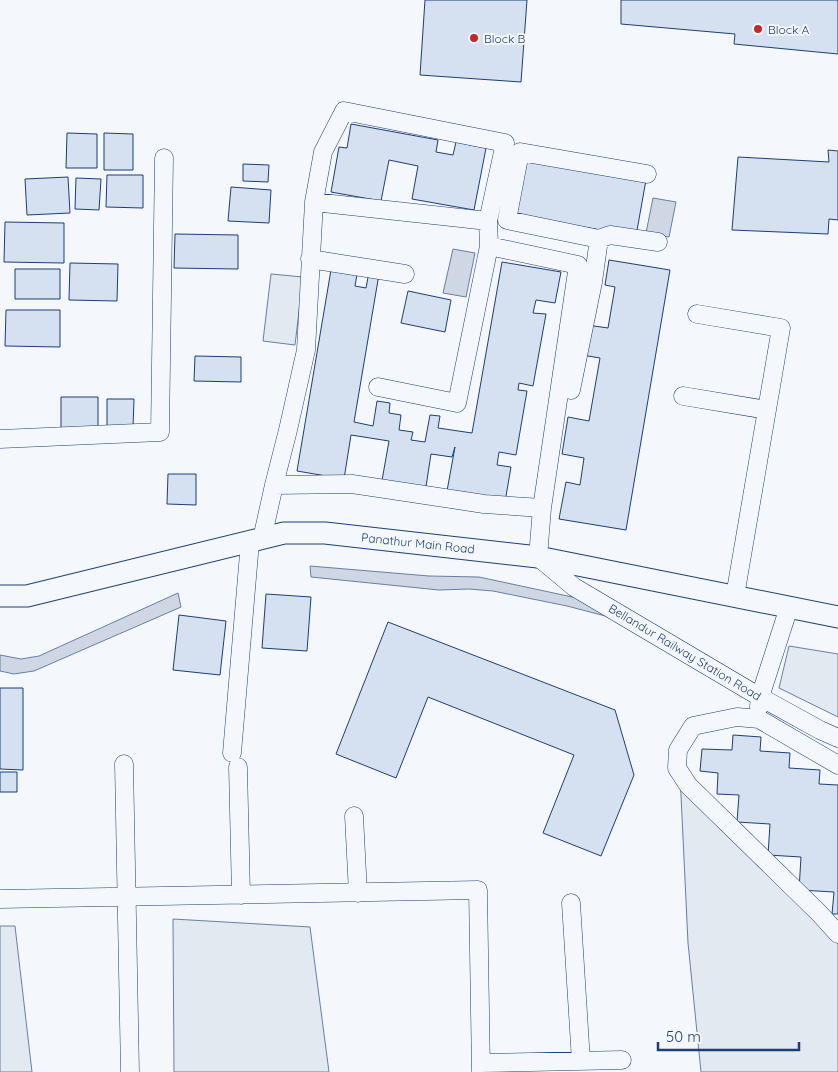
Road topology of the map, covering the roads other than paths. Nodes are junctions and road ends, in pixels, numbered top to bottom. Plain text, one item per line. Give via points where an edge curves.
1 (164, 158) dead end
2 (647, 174) dead end
3 (314, 202) junction
4 (488, 222) junction
5 (599, 239) junction
6 (658, 242) dead end
7 (489, 246) junction
8 (310, 259) junction
9 (405, 274) dead end
10 (697, 314) dead end
11 (378, 387) dead end
12 (683, 396) dead end
13 (767, 410) junction
14 (0, 439) edge
15 (274, 485) junction
16 (542, 508) junction
17 (256, 540) junction
18 (542, 558) junction
19 (0, 596) edge
20 (735, 596) junction
21 (789, 606) junction
22 (838, 617) edge
23 (760, 697) junction
24 (759, 719) junction
25 (838, 738) edge
26 (124, 764) dead end
27 (838, 765) edge
28 (354, 816) dead end
29 (358, 892) junction
30 (241, 895) junction
31 (126, 897) junction
32 (0, 899) edge
33 (571, 903) dead end
34 (838, 934) edge
35 (622, 1060) dead end
36 (581, 1061) junction
37 (481, 1067) edge
38 (130, 1072) edge

1 - 14 street via 160,432
2 - 5 street via 520,152 507,220
3 - 4 street
3 - 4 street via 323,152 344,111 505,143
3 - 8 street
4 - 7 street
5 - 6 street via 610,235
5 - 18 street via 562,428
7 - 11 street via 457,403
7 - 16 street via 578,264
8 - 9 street
8 - 15 street via 306,350
10 - 13 street via 781,328
12 - 13 street
13 - 20 street
15 - 16 street via 352,484
15 - 17 street
16 - 18 street
17 - 18 street, Panathur Main Road via 284,533 325,533
17 - 19 street, Panathur Main Road via 27,596
17 - 30 street via 235,760
18 - 20 street, Panathur Main Road
18 - 23 street, Bellandur Railway Station Road via 574,587
20 - 21 street, Panathur Main Road
21 - 22 street, Panathur Main Road
21 - 23 street
23 - 24 street
23 - 25 street, Bellandur Railway Station Road
24 - 27 street
24 - 34 street via 737,717 693,726 678,750 677,768 688,785
26 - 31 street
28 - 29 street
29 - 30 street
29 - 37 street via 478,890
30 - 31 street
31 - 32 street
31 - 38 street
33 - 36 street
35 - 36 street
36 - 37 street

